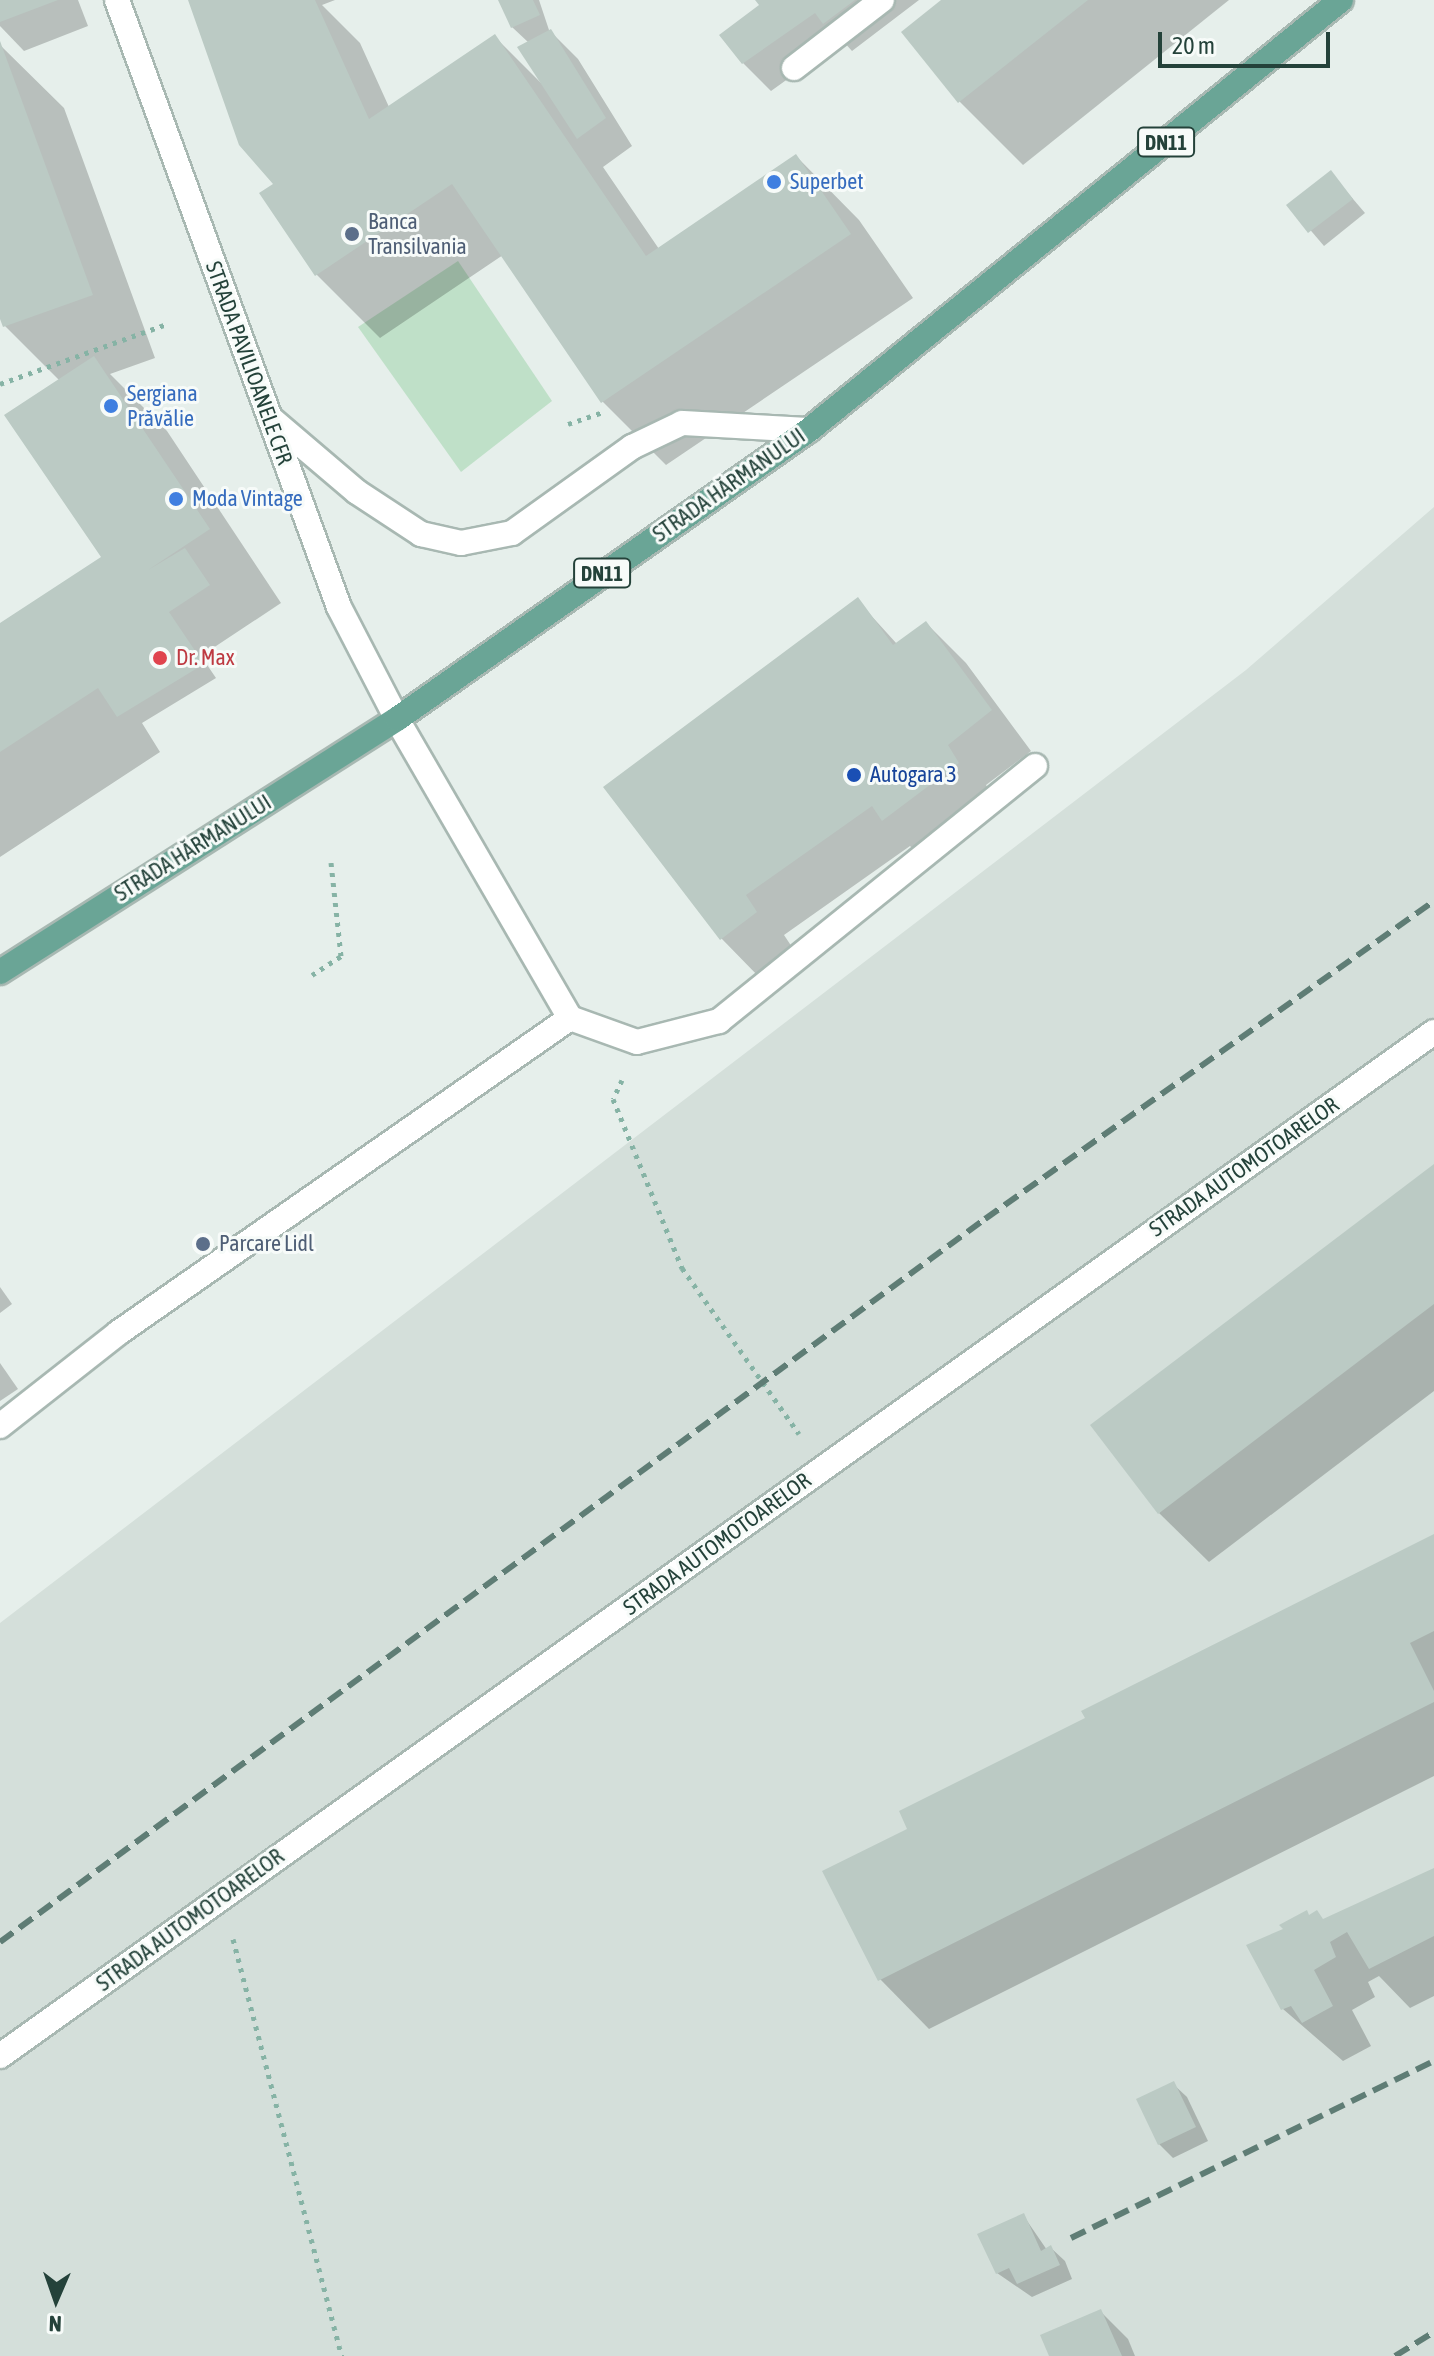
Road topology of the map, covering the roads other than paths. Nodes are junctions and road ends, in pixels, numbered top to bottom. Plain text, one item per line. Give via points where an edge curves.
1 (117, 0) edge
2 (882, 0) edge
3 (1341, 0) edge
4 (794, 68) dead end
5 (268, 417) junction
6 (809, 430) junction
7 (397, 719) junction
8 (1035, 766) dead end
9 (0, 972) edge
10 (570, 1018) junction
11 (1434, 1032) edge
12 (0, 1426) edge
13 (0, 2056) edge

1 - 5 street, STRADA PAVILIOANELE CFR
2 - 4 street
3 - 6 main road, STRADA HĂRMANULUI / DN11
5 - 6 street via 395,518 421,534 461,543 512,533 632,447 682,423
5 - 7 street, STRADA PAVILIOANELE CFR via 339,607
6 - 7 main road, STRADA HĂRMANULUI / DN11
7 - 9 main road, STRADA HĂRMANULUI / DN11
7 - 10 street, STRADA PAVILIOANELE CFR
8 - 10 street via 719,1021 637,1042
10 - 12 street via 130,1324
11 - 13 street, STRADA AUTOMOTOARELOR

